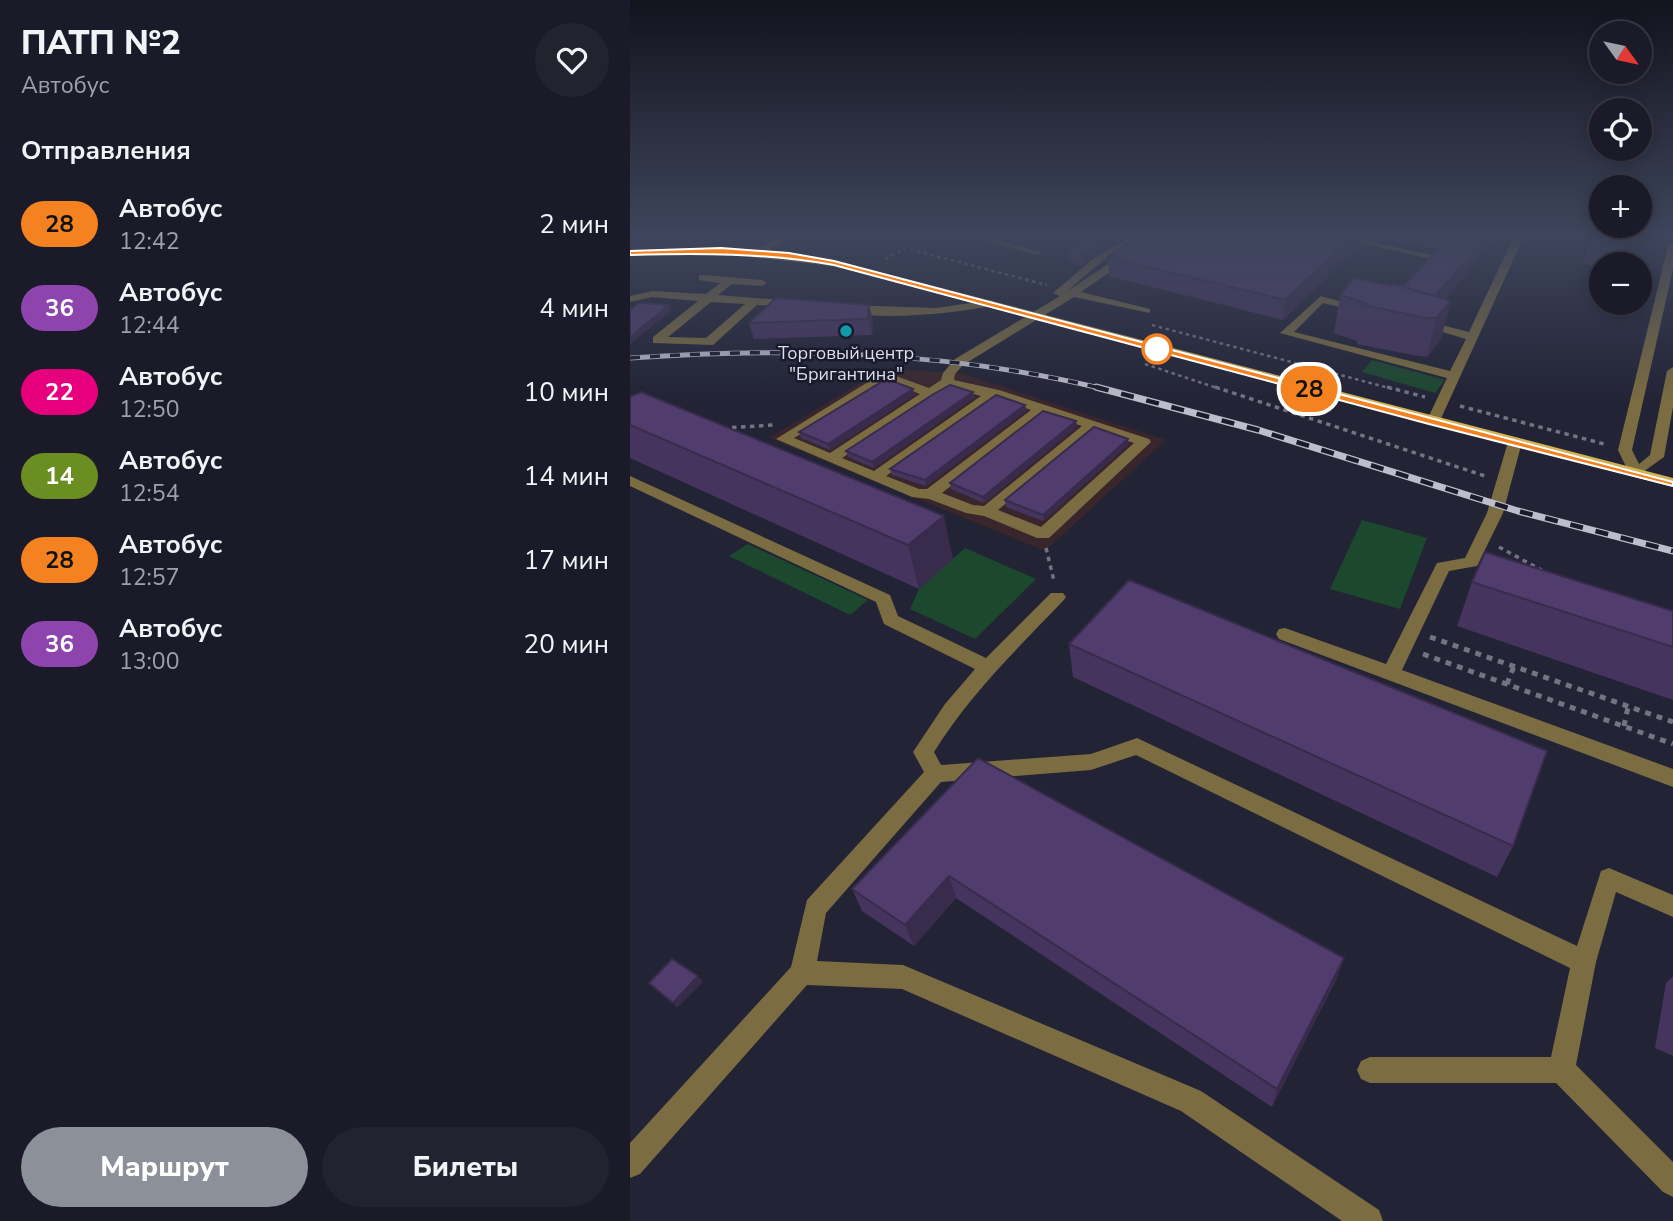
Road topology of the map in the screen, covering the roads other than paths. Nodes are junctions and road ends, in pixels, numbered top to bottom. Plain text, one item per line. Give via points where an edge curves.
1 (719, 289) edge
2 (936, 289) edge
3 (1070, 289) edge
4 (1495, 289) edge
5 (1663, 289) edge
6 (1067, 291) junction
7 (709, 297) junction
8 (630, 299) edge
9 (755, 301) junction
10 (991, 303) junction
11 (810, 305) edge
12 (838, 307) edge
13 (1372, 312) edge
14 (1038, 316) junction
15 (1146, 317) road end
16 (1410, 321) edge
17 (1473, 337) junction
18 (1673, 371) edge
19 (1455, 376) junction
20 (947, 382) junction
21 (930, 393) junction
22 (994, 393) junction
23 (1042, 408) junction
24 (1433, 422) junction
25 (1092, 425) junction
26 (1514, 442) junction
27 (831, 459) junction
28 (1636, 473) junction
29 (875, 477) junction
30 (630, 480) edge
31 (1673, 482) edge
32 (931, 494) junction
33 (987, 511) junction
34 (1057, 597) road end
35 (1286, 634) dead end
36 (988, 667) junction
37 (1391, 673) junction
38 (935, 774) junction
39 (1673, 778) edge
40 (1673, 905) edge
41 (1584, 962) junction
42 (802, 973) junction
43 (1370, 1070) dead end
44 (1562, 1070) junction
45 (630, 1164) edge
46 (1673, 1182) edge
47 (1368, 1221) edge

1 - 7 street
2 - 10 main road
3 - 6 street
4 - 17 street
5 - 28 street via 1625,450
6 - 14 street
6 - 15 street
7 - 8 street via 652,294
7 - 9 street
7 - 9 street via 657,340 709,342
9 - 11 street
10 - 12 street via 922,314
10 - 14 main road
13 - 19 street via 1321,299 1286,333
14 - 20 street via 959,362
14 - 24 main road
16 - 17 street
17 - 19 street
18 - 28 street via 1657,457
19 - 24 street
20 - 21 street
20 - 22 street
21 - 27 street
21 - 27 street via 896,380 881,380 783,439
22 - 23 street
22 - 29 street
23 - 25 street
23 - 32 street
24 - 26 main road
25 - 33 street
25 - 33 street via 1144,443 1043,534
26 - 28 main road
26 - 37 street via 1495,513 1471,562 1443,567
27 - 29 street
28 - 31 main road
29 - 32 street via 917,494
30 - 36 street via 884,599 890,620
32 - 33 street via 971,510
34 - 36 street
35 - 37 street
36 - 38 street via 941,721 923,752
37 - 39 street
38 - 41 street via 1091,762 1137,746
38 - 42 street via 815,908
40 - 41 street via 1609,878
41 - 44 street
42 - 45 street
42 - 47 street via 902,977 1191,1101
43 - 44 street
44 - 46 street

